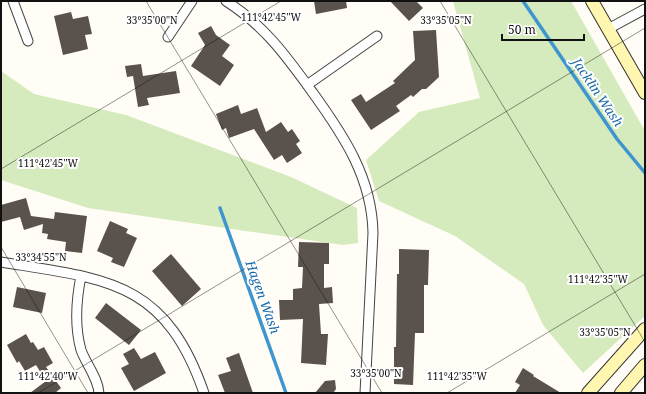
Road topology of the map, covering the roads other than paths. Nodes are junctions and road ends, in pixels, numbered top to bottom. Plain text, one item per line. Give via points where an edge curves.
1 (13, 1) edge
2 (192, 1) edge
3 (226, 1) edge
4 (592, 1) edge
5 (645, 8) edge
6 (608, 29) junction
7 (377, 36) dead end
8 (168, 37) dead end
9 (28, 41) dead end
10 (307, 85) junction
11 (645, 93) edge
12 (1, 262) edge
13 (81, 276) junction
14 (645, 329) edge
15 (645, 365) edge
16 (99, 393) edge
17 (204, 393) edge
18 (365, 393) edge
19 (588, 393) edge
20 (621, 393) edge

1 - 9 street
2 - 8 street
3 - 10 street via 259,26 284,52
4 - 6 main road
5 - 6 street
6 - 11 main road
7 - 10 street
10 - 18 street via 350,148 365,182 370,202 373,233
12 - 13 street
13 - 16 street via 76,313 77,330
13 - 17 street via 124,290 164,318 188,352
14 - 19 main road
15 - 20 main road

